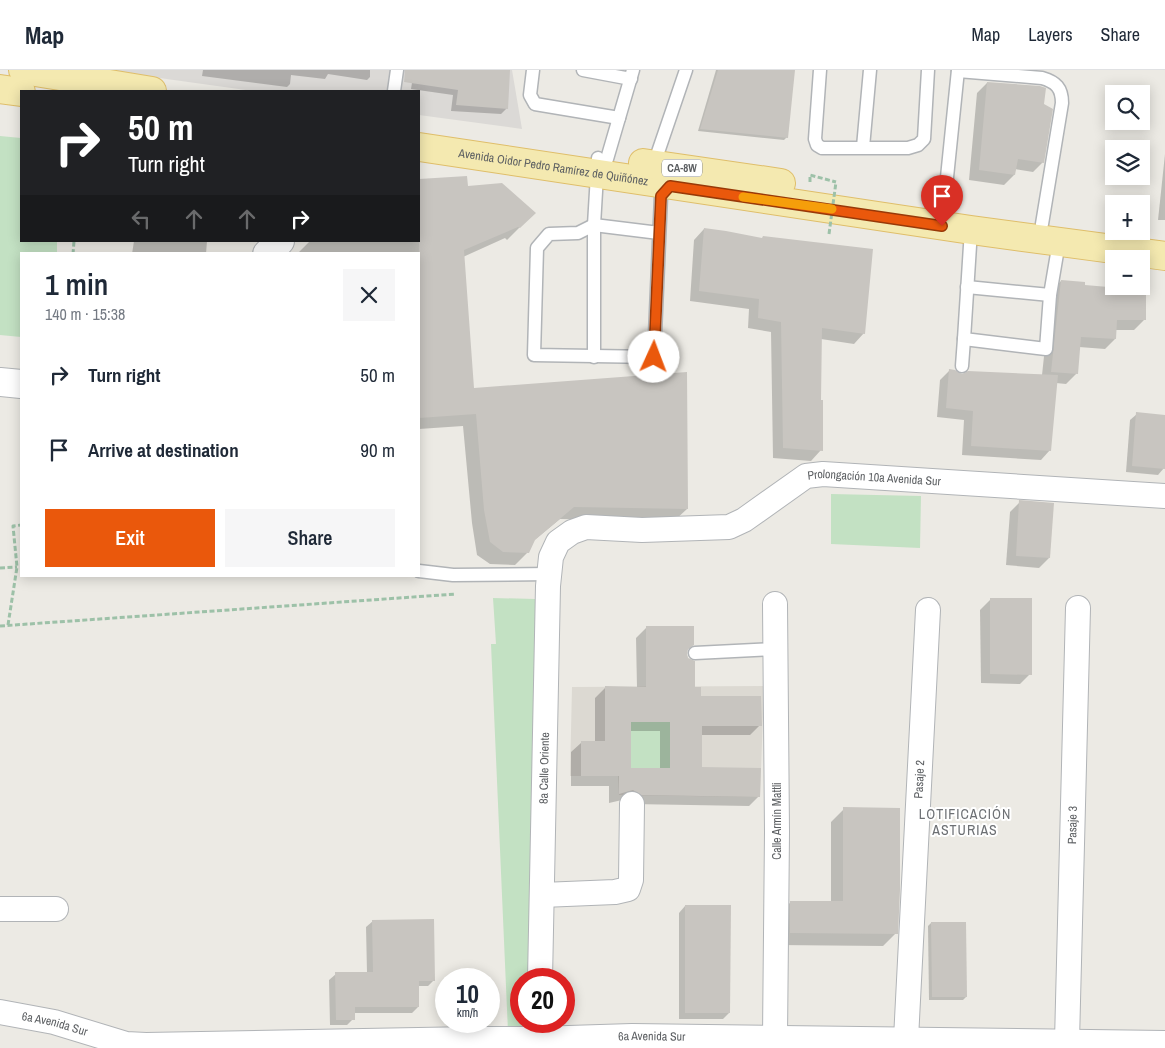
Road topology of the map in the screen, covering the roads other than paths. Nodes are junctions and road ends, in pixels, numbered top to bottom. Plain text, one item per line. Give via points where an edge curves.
1 (23, 70) edge
2 (397, 70) edge
3 (533, 70) edge
4 (583, 70) edge
5 (686, 70) edge
6 (820, 70) edge
7 (870, 70) edge
8 (928, 70) edge
9 (958, 71) edge
10 (632, 74) edge
11 (0, 89) edge
12 (146, 90) edge
13 (394, 90) edge
14 (20, 92) edge
15 (619, 118) junction
16 (421, 145) edge
17 (863, 147) junction
18 (601, 164) junction
19 (654, 164) junction
20 (670, 186) junction
21 (943, 217) junction
22 (594, 225) junction
23 (971, 230) junction
24 (659, 232) junction
25 (1051, 233) junction
26 (1165, 240) edge
27 (279, 242) edge
28 (270, 252) edge
29 (1165, 256) edge
30 (966, 287) junction
31 (1050, 295) junction
32 (964, 339) junction
33 (594, 357) junction
34 (962, 366) dead end
35 (0, 382) edge
36 (20, 384) edge
37 (1165, 496) edge
38 (550, 565) junction
39 (420, 572) edge
40 (775, 604) dead end
41 (1078, 608) dead end
42 (928, 610) dead end
43 (776, 649) junction
44 (695, 653) dead end
45 (632, 804) dead end
46 (542, 895) junction
47 (0, 909) edge
48 (56, 909) dead end
49 (540, 968) edge
50 (0, 1012) edge
51 (533, 1037) edge
52 (775, 1038) junction
53 (906, 1039) junction
54 (1067, 1042) junction
55 (1165, 1043) edge
56 (146, 1046) edge

1 - 12 main road
2 - 13 lane
3 - 15 lane via 530,95 535,104
4 - 10 lane
5 - 19 lane
6 - 17 lane via 817,145 822,148
7 - 17 lane
8 - 17 lane via 924,139 908,148
9 - 21 lane
9 - 25 lane via 1042,78 1052,81 1060,90 1062,103
10 - 15 lane
11 - 14 main road
15 - 18 lane
16 - 18 main road, Avenida Oidor Pedro Ramírez de Quiñónez / CA-8W via 467,142
18 - 19 main road, Avenida Oidor Pedro Ramírez de Quiñónez / CA-8W
18 - 20 main road, Avenida Oidor Pedro Ramírez de Quiñónez / CA-8W
18 - 22 lane
19 - 21 main road, Avenida Oidor Pedro Ramírez de Quiñónez / CA-8W
20 - 21 main road, Avenida Oidor Pedro Ramírez de Quiñónez / CA-8W
20 - 24 lane via 661,196
21 - 23 main road, Avenida Oidor Pedro Ramírez de Quiñónez / CA-8W
21 - 25 main road, Avenida Oidor Pedro Ramírez de Quiñónez / CA-8W
22 - 24 lane
22 - 33 lane
22 - 33 lane via 578,233 549,234 537,248 534,355
23 - 25 main road, Avenida Oidor Pedro Ramírez de Quiñónez / CA-8W
23 - 30 lane
24 - 33 lane via 654,357
25 - 26 main road, Avenida Oidor Pedro Ramírez de Quiñónez / CA-8W
25 - 29 main road, Avenida Oidor Pedro Ramírez de Quiñónez / CA-8W
25 - 31 lane
27 - 28 street
30 - 31 lane
30 - 32 lane
31 - 32 lane via 1046,349
32 - 34 lane
35 - 36 street
37 - 38 street, Prolongación 10a Avenida Sur via 823,474 806,476 729,527 642,530 586,527 558,542
38 - 39 lane via 453,574
38 - 46 street, 8a Calle Oriente
40 - 43 street, Calle Armín Mattli
41 - 54 street, Pasaje 3
42 - 53 street, Pasaje 2
43 - 44 lane
43 - 52 street, Calle Armín Mattli
45 - 46 street via 631,880 628,889
46 - 49 street, 8a Calle Oriente
47 - 48 street
50 - 56 street, 6a Avenida Sur via 54,1022 126,1044
51 - 52 street, 6a Avenida Sur
51 - 56 street, 6a Avenida Sur
52 - 53 street, 6a Avenida Sur
53 - 54 street, 6a Avenida Sur
54 - 55 street, 6a Avenida Sur

